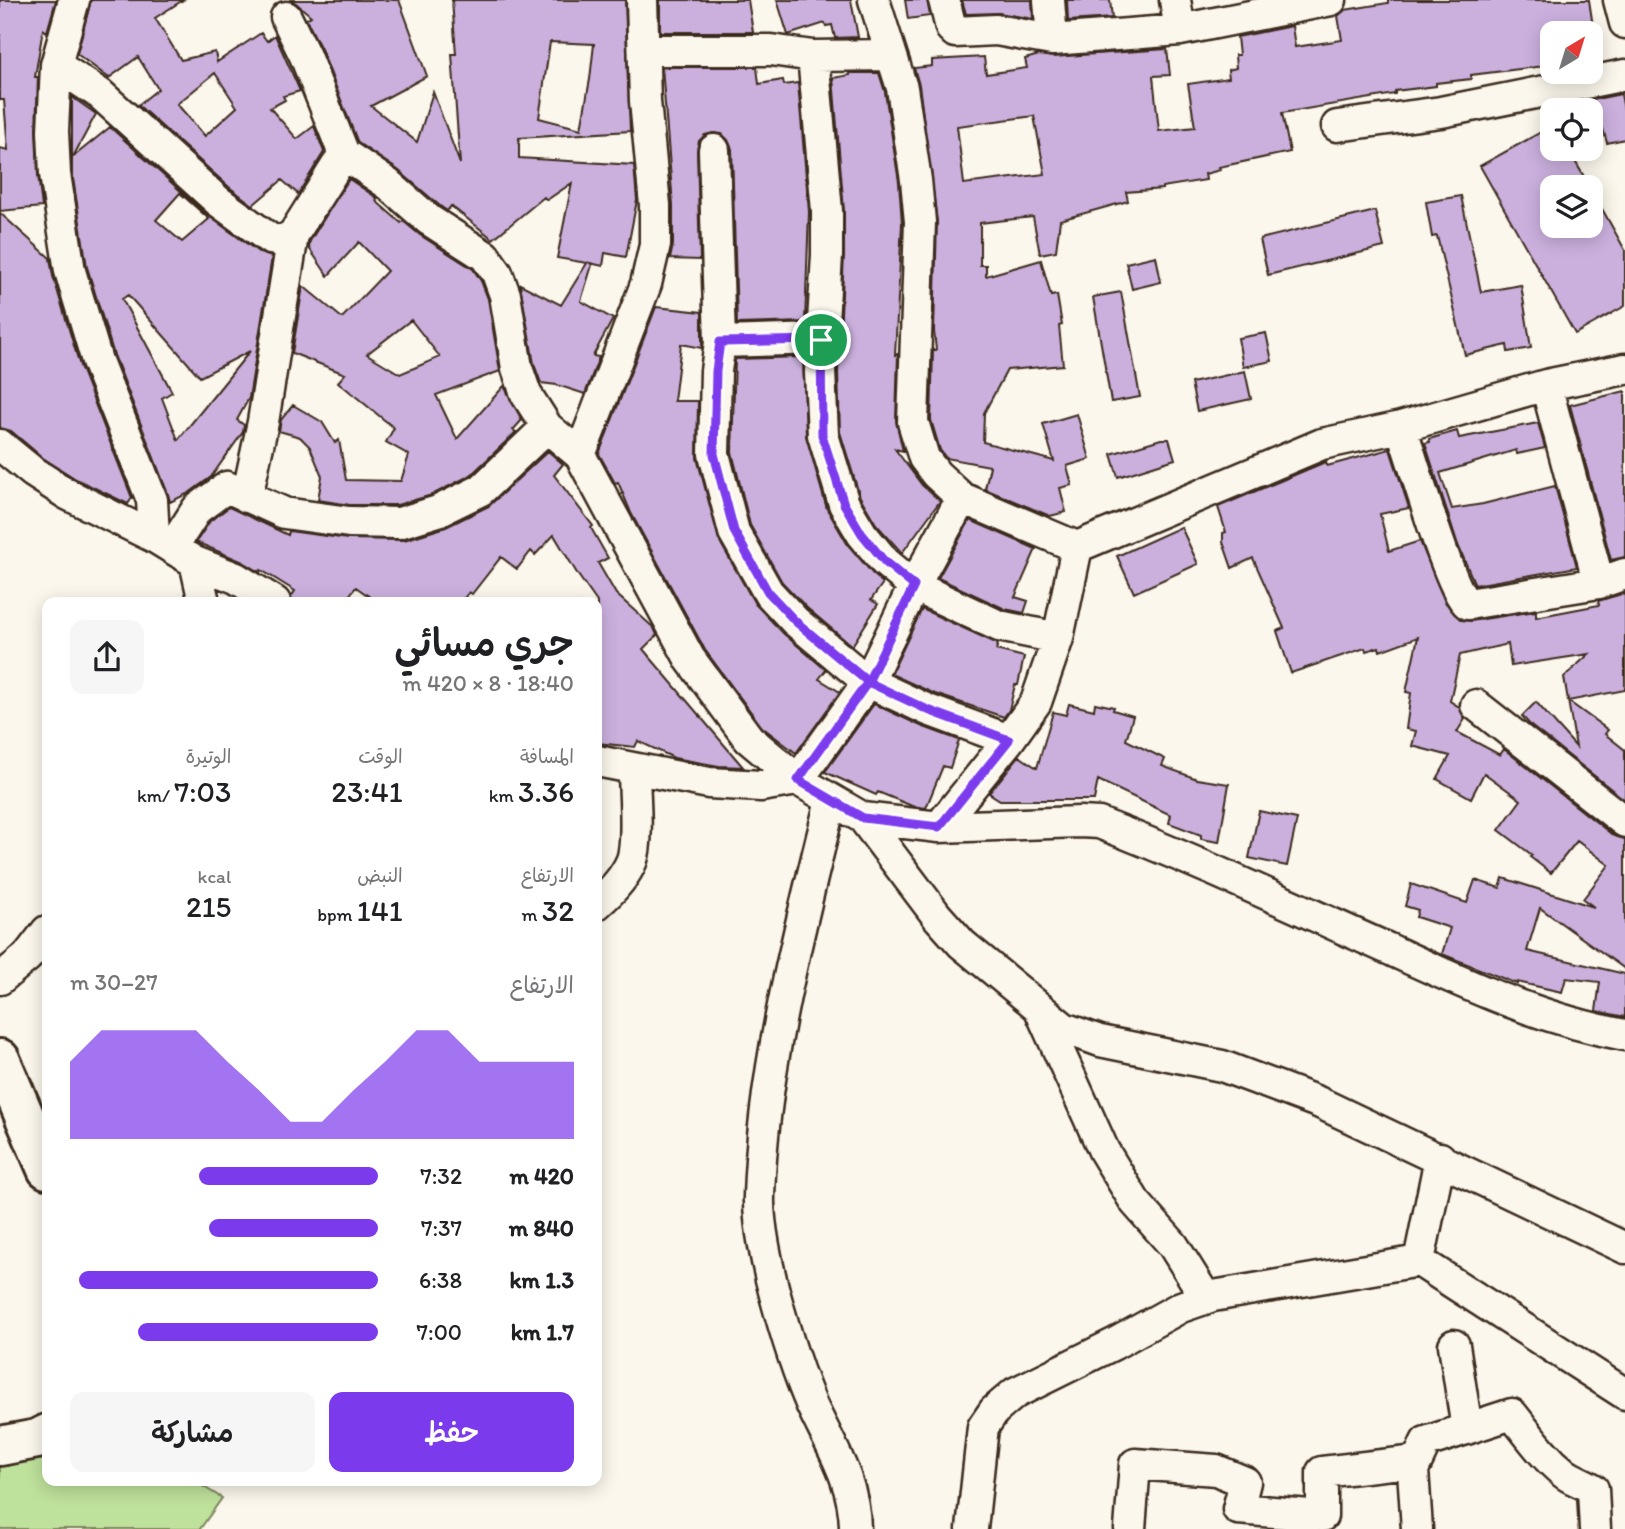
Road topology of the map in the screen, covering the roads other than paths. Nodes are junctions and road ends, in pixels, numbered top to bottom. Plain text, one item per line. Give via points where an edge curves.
1 (75, 0) edge
2 (642, 0) edge
3 (874, 0) edge
4 (944, 0) edge
5 (1049, 0) edge
6 (1175, 0) edge
7 (1331, 0) edge
8 (1619, 0) edge
9 (1272, 5) edge
10 (286, 17) dead end
11 (1625, 23) edge
12 (1180, 30) junction
13 (1052, 40) junction
14 (645, 50) junction
15 (890, 55) junction
16 (813, 56) junction
17 (56, 65) junction
18 (1625, 75) edge
19 (1337, 126) dead end
20 (715, 150) dead end
21 (344, 154) junction
22 (293, 236) junction
23 (821, 340) junction
24 (720, 342) junction
25 (1625, 369) edge
26 (1546, 385) junction
27 (547, 427) junction
28 (1401, 428) junction
29 (0, 445) edge
30 (580, 455) junction
31 (247, 497) junction
32 (962, 498) junction
33 (1077, 547) junction
34 (173, 549) junction
35 (1612, 579) edge
36 (914, 586) junction
37 (240, 590) edge
38 (201, 597) edge
39 (260, 597) edge
40 (1058, 638) junction
41 (868, 682) junction
42 (1476, 705) dead end
43 (1009, 740) junction
44 (602, 762) edge
45 (634, 770) junction
46 (798, 780) junction
47 (831, 800) junction
48 (863, 818) junction
49 (1625, 822) edge
50 (939, 827) junction
51 (602, 900) edge
52 (42, 938) edge
53 (0, 979) edge
54 (1041, 1011) junction
55 (1625, 1035) edge
56 (0, 1059) edge
57 (42, 1157) edge
58 (1440, 1158) junction
59 (1625, 1248) edge
60 (1419, 1261) junction
61 (1206, 1298) junction
62 (1454, 1345) dead end
63 (1625, 1394) edge
64 (1467, 1429) junction
65 (42, 1436) edge
66 (0, 1446) edge
67 (1417, 1461) junction
68 (1326, 1522) edge
69 (978, 1528) edge
70 (855, 1529) edge
71 (1130, 1529) edge
72 (1417, 1529) edge
73 (1595, 1529) edge

1 - 17 street
2 - 14 street
3 - 15 street
4 - 13 street via 955,32 996,30
5 - 13 street
6 - 12 street
7 - 9 street
8 - 11 street
9 - 12 street
10 - 21 street
12 - 13 street
14 - 16 street via 771,50
14 - 30 street via 654,245 646,284
15 - 16 street
15 - 32 street via 902,88 920,222 913,422 924,458
16 - 23 street via 827,211
17 - 22 street via 100,94 218,201 270,239 282,241
17 - 34 street via 55,174 70,271 97,361
18 - 19 street
20 - 24 street
21 - 22 street
21 - 27 street via 429,220 485,256 505,295 526,394
22 - 31 street
23 - 24 street
23 - 36 street via 822,435 844,504 885,562
24 - 41 street via 714,454 734,531 768,592
25 - 26 street
26 - 28 street
26 - 35 street
27 - 30 street
27 - 31 street via 481,490 399,523 349,523 294,515
28 - 33 street via 1322,444
28 - 35 street via 1445,562 1463,601 1468,604
29 - 34 street via 67,494
30 - 46 street via 690,659 749,739
31 - 34 street via 227,487 221,489 197,509
32 - 33 street
32 - 36 street
33 - 40 street
34 - 37 street
34 - 38 street
36 - 40 street via 999,626
36 - 41 street
37 - 39 street
40 - 43 street via 1036,702
41 - 43 street
41 - 46 street
42 - 49 street
43 - 50 street
44 - 45 street
45 - 46 street via 735,785
45 - 51 street via 632,860
46 - 47 street
47 - 48 street
47 - 70 street via 778,1036 759,1198 775,1294 811,1404 846,1475 855,1507
48 - 50 street
48 - 54 street via 962,944
50 - 55 street via 1099,823 1219,871 1493,996 1556,1019
52 - 53 street
54 - 58 street via 1064,1028 1100,1041 1223,1066 1344,1112
54 - 61 street via 1104,1152
56 - 57 main road
58 - 59 street
58 - 60 street
60 - 61 street
60 - 63 street
61 - 69 street via 1015,1393 994,1411 983,1427
62 - 64 street
64 - 67 street via 1426,1442
64 - 73 street via 1512,1415 1540,1452 1566,1475 1593,1489
65 - 66 main road
67 - 68 street via 1322,1472
67 - 72 street via 1413,1470
68 - 71 street via 1238,1509 1245,1482 1216,1469 1135,1464

